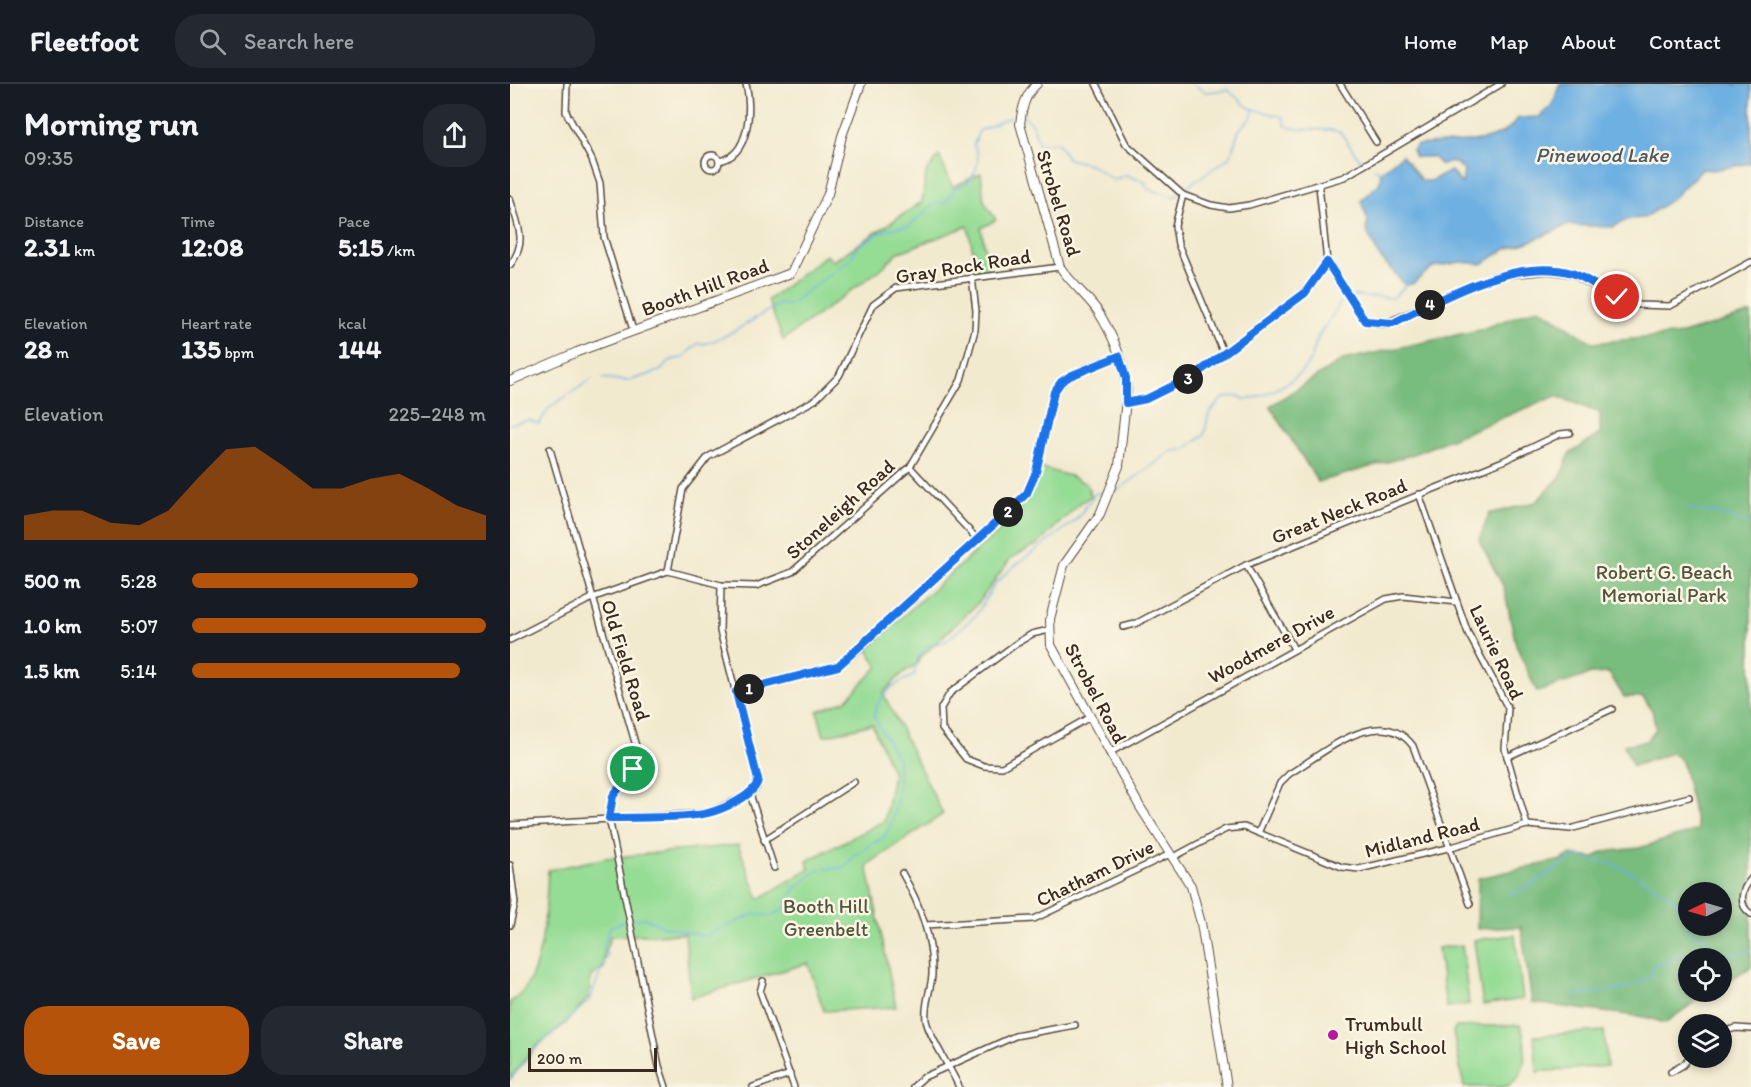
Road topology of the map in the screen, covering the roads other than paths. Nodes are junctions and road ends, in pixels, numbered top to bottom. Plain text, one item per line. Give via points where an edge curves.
1 (567, 84) edge
2 (746, 84) edge
3 (861, 84) edge
4 (1037, 84) edge
5 (1096, 84) edge
6 (1340, 84) edge
7 (1501, 84) edge
8 (1376, 142) dead end
9 (719, 161) dead end
10 (1319, 186) junction
11 (1181, 193) junction
12 (510, 199) edge
13 (1327, 262) junction
14 (1751, 262) edge
15 (510, 265) edge
16 (1060, 267) junction
17 (972, 277) junction
18 (633, 330) junction
19 (1224, 354) junction
20 (1119, 356) junction
21 (510, 381) edge
22 (1126, 403) junction
23 (1570, 433) dead end
24 (550, 448) dead end
25 (910, 466) junction
26 (1419, 494) junction
27 (978, 540) junction
28 (1246, 565) junction
29 (668, 572) junction
30 (721, 585) junction
31 (592, 598) junction
32 (1457, 602) junction
33 (1123, 627) dead end
34 (1049, 630) junction
35 (510, 640) edge
36 (1294, 650) junction
37 (736, 692) junction
38 (1612, 709) dead end
39 (1090, 717) junction
40 (1109, 753) junction
41 (1507, 757) junction
42 (854, 782) dead end
43 (750, 794) junction
44 (1689, 797) dead end
45 (609, 818) junction
46 (510, 825) edge
47 (1527, 825) junction
48 (1258, 831) junction
49 (764, 840) junction
50 (1448, 848) junction
51 (1171, 856) junction
52 (510, 865) edge
53 (774, 868) dead end
54 (902, 873) dead end
55 (1751, 879) edge
56 (1470, 904) dead end
57 (1751, 914) edge
58 (510, 925) edge
59 (925, 925) junction
60 (763, 981) dead end
61 (1075, 1025) dead end
62 (1732, 1029) edge
63 (1751, 1029) edge
64 (951, 1067) junction
65 (1678, 1068) edge
66 (1671, 1072) dead end
67 (790, 1074) junction
68 (666, 1087) edge
69 (753, 1087) edge
70 (794, 1087) edge
71 (913, 1087) edge
72 (959, 1087) edge
73 (1227, 1087) edge

1 - 18 street via 566,112 600,183 604,237
2 - 9 street via 750,105 745,134 729,158
3 - 18 street, Booth Hill Road via 842,136 828,194 791,273
4 - 16 street, Strobel Road via 1030,90 1020,124
5 - 11 street via 1126,144
6 - 8 street
7 - 10 street via 1344,177
10 - 11 street via 1229,208
10 - 13 street
11 - 19 street via 1175,226 1178,244
12 - 15 street via 520,230 520,250
13 - 14 street via 1365,321 1393,323 1495,276 1557,270 1572,273 1630,303 1664,307
13 - 19 street via 1305,293
16 - 17 street, Gray Rock Road
16 - 20 street, Strobel Road via 1096,309
17 - 25 street, Stoneleigh Road via 975,330 961,380
17 - 29 street, Gray Rock Road via 896,288 873,305 839,376 815,400 708,457 683,489
18 - 21 street, Booth Hill Road
19 - 22 street via 1167,390
20 - 22 street, Strobel Road via 1126,378
20 - 27 street via 1061,382 1054,392 1036,472 1027,493
22 - 34 street, Strobel Road via 1113,486 1100,514 1064,565
23 - 26 street, Great Neck Road
24 - 31 street, Old Field Road
25 - 27 street
25 - 30 street, Stoneleigh Road via 792,572 756,586
26 - 28 street, Great Neck Road
26 - 32 street, Laurie Road
27 - 37 street via 838,666
28 - 33 street, Great Neck Road via 1136,624
28 - 36 street
29 - 30 street, Stoneleigh Road
29 - 31 street
30 - 37 street via 720,631
31 - 35 street
31 - 45 street, Old Field Road via 636,746 633,769 613,796
32 - 36 street, Woodmere Drive via 1395,596
32 - 41 street, Laurie Road via 1476,651 1509,712 1504,736
34 - 39 street, Strobel Road via 1057,660
34 - 39 street via 1017,643 950,693 941,708 942,729 966,759 1002,767
36 - 40 street, Woodmere Drive
37 - 43 street via 758,780
38 - 41 street
39 - 40 street, Strobel Road
40 - 51 street, Strobel Road
41 - 47 street, Laurie Road
42 - 49 street
43 - 45 street via 708,813
43 - 49 street
44 - 47 street, Midland Road via 1570,828
45 - 46 street
45 - 68 street, Old Field Road
47 - 50 street, Midland Road
48 - 50 street, Midland Road via 1342,867 1359,869
48 - 50 street via 1280,783 1289,774 1360,732 1388,728 1404,734 1413,746
48 - 51 street, Midland Road via 1244,827 1226,829
49 - 53 street
50 - 56 street
51 - 59 street, Chatham Drive via 1034,919
51 - 73 street, Strobel Road via 1191,886 1202,923
52 - 58 street via 515,903
54 - 59 street
55 - 57 street via 1742,894 1743,906
59 - 64 street via 932,951 926,1022
60 - 67 street via 760,992
61 - 64 street via 1015,1036
62 - 63 street
64 - 71 street via 924,1077
64 - 72 street
65 - 66 street
67 - 69 street
67 - 70 street

